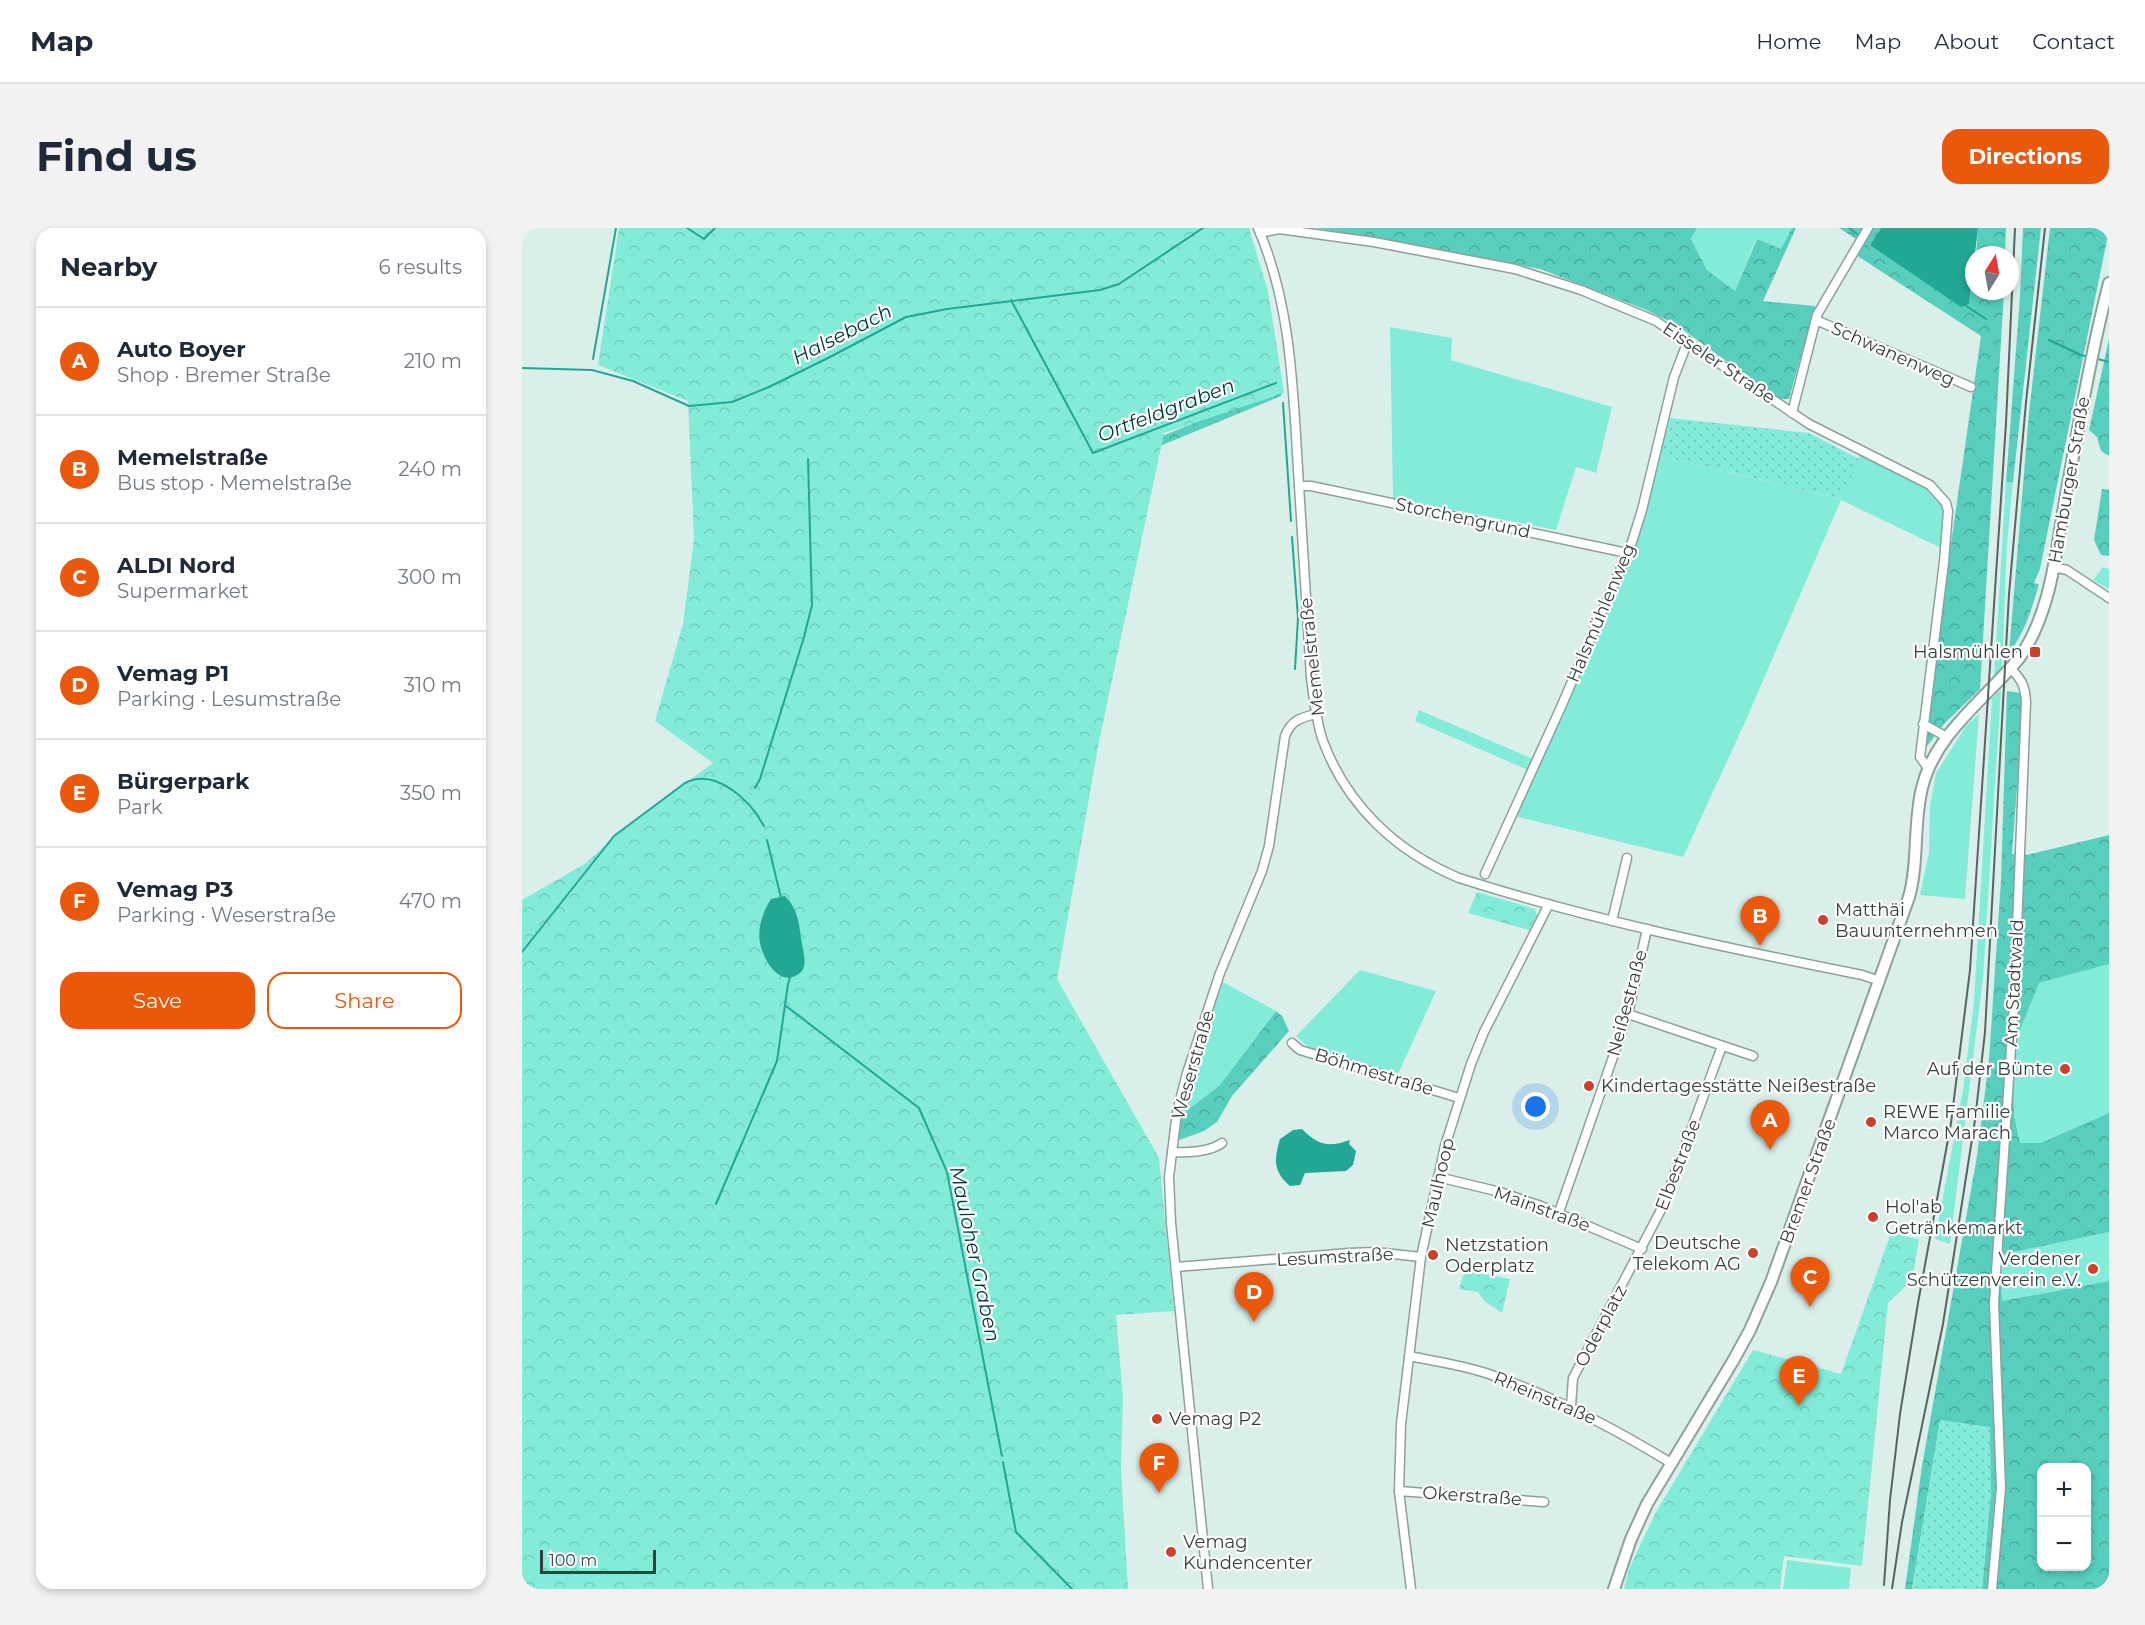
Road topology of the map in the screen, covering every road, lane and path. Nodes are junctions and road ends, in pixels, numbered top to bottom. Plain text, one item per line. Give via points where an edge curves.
1 (1259, 230) edge
2 (1866, 230) edge
3 (2109, 284) edge
4 (1816, 320) junction
5 (2103, 328) edge
6 (1688, 341) junction
7 (1971, 387) dead end
8 (1792, 413) junction
9 (1299, 486) junction
10 (1627, 553) junction
11 (2053, 567) junction
12 (2109, 598) edge
13 (2011, 669) junction
14 (1316, 714) junction
15 (1923, 724) junction
16 (1947, 737) junction
17 (1928, 768) junction
18 (1627, 858) dead end
19 (1485, 874) dead end
20 (1550, 904) junction
21 (1612, 921) junction
22 (1647, 929) junction
23 (1880, 981) junction
24 (1628, 1014) junction
25 (1292, 1043) dead end
26 (1722, 1046) junction
27 (1754, 1056) dead end
28 (1459, 1098) junction
29 (1222, 1143) dead end
30 (1172, 1152) junction
31 (1438, 1177) junction
32 (1559, 1212) junction
33 (1642, 1250) junction
34 (1421, 1257) junction
35 (1176, 1267) junction
36 (1409, 1356) junction
37 (1571, 1406) junction
38 (1671, 1463) junction
39 (1399, 1491) junction
40 (1545, 1502) dead end
41 (1208, 1589) edge
42 (1411, 1589) edge
43 (1614, 1589) edge
44 (1992, 1589) edge

1 - 6 street, Eisseler Straße via 1279,229 1374,242 1515,269 1619,305
1 - 9 street, Memelstraße via 1288,337
2 - 4 street
3 - 5 main road, Hamburger Straße
4 - 7 street, Schwanenweg
4 - 8 street
5 - 11 main road, Hamburger Straße via 2090,365
6 - 8 street, Eisseler Straße
6 - 10 street, Halsmühlenweg via 1674,377 1642,510
8 - 15 street, Eisseler Straße via 1930,485 1946,503 1944,562
9 - 10 street, Storchengrund
9 - 14 street, Memelstraße
10 - 19 street, Halsmühlenweg
11 - 12 street via 2067,570
11 - 13 main road, Hamburger Straße via 2039,623
13 - 16 main road, Bremer Straße
13 - 44 street, Am Stadtwald via 2022,679 2026,702 2014,1003 1994,1303 2001,1488
14 - 20 street, Memelstraße via 1327,749 1348,790 1367,815 1398,844 1459,878
14 - 30 street, Weserstraße via 1298,718 1285,736 1269,846 1187,1073
15 - 16 street
15 - 17 street, Eisseler Straße via 1920,757
16 - 17 main road, Bremer Straße
17 - 23 main road, Bremer Straße via 1920,799 1913,882
18 - 21 street
20 - 21 street, Memelstraße
20 - 28 street, Maulhoop via 1484,1032
21 - 22 street, Memelstraße
22 - 23 street, Memelstraße
22 - 24 street, Neißestraße
23 - 38 main road, Bremer Straße via 1772,1282 1733,1361
24 - 26 street
24 - 32 street, Neißestraße
25 - 28 street, Böhmestraße via 1300,1050
26 - 27 street
26 - 33 street, Elbestraße via 1668,1195
28 - 31 street, Maulhoop
29 - 30 street via 1216,1148
30 - 35 street, Weserstraße via 1169,1177
31 - 32 street, Mainstraße
31 - 34 street, Maulhoop
32 - 33 street, Mainstraße
33 - 37 street, Oderplatz via 1573,1378
34 - 35 street, Lesumstraße via 1349,1253
34 - 36 street, Maulhoop
35 - 41 street, Weserstraße
36 - 37 street, Rheinstraße via 1484,1372
36 - 39 street, Maulhoop
37 - 38 street, Rheinstraße
38 - 43 main road, Bremer Straße via 1631,1539
39 - 40 street, Okerstraße
39 - 42 street, Maulhoop

